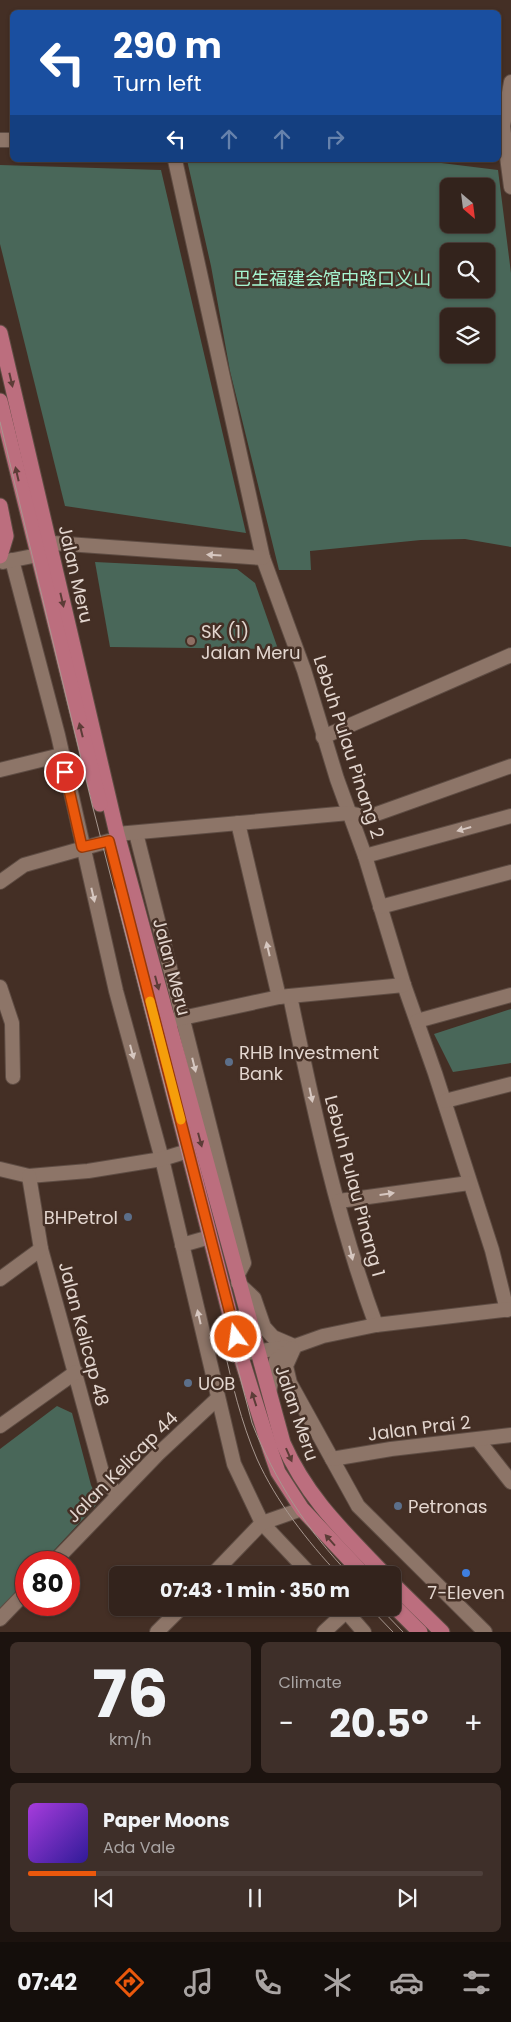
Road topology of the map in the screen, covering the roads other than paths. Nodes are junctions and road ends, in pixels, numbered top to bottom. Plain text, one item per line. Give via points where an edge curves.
1 (511, 82) edge
2 (175, 162) edge
3 (511, 187) edge
4 (0, 333) edge
5 (0, 401) edge
6 (0, 497) edge
7 (0, 506) edge
8 (28, 521) junction
9 (42, 548) junction
10 (263, 558) junction
11 (4, 560) edge
12 (511, 655) edge
13 (323, 737) junction
14 (61, 755) junction
15 (511, 766) edge
16 (0, 770) edge
17 (349, 813) junction
18 (511, 816) edge
19 (238, 823) junction
20 (136, 832) junction
21 (113, 838) junction
22 (82, 847) junction
23 (366, 856) junction
24 (511, 872) edge
25 (0, 882) edge
26 (380, 907) junction
27 (404, 985) junction
28 (0, 987) edge
29 (511, 995) edge
30 (284, 997) junction
31 (175, 1019) junction
32 (417, 1021) junction
33 (13, 1077) dead end
34 (511, 1084) edge
35 (445, 1101) junction
36 (188, 1150) junction
37 (162, 1159) junction
38 (0, 1169) edge
39 (29, 1176) junction
40 (470, 1183) junction
41 (339, 1201) junction
42 (210, 1237) junction
43 (182, 1245) junction
44 (41, 1249) junction
45 (0, 1279) edge
46 (237, 1280) junction
47 (509, 1309) edge
48 (376, 1325) junction
49 (295, 1346) junction
50 (257, 1351) junction
51 (240, 1354) junction
52 (76, 1372) junction
53 (269, 1392) junction
54 (218, 1399) junction
55 (0, 1426) edge
56 (511, 1435) edge
57 (478, 1440) junction
58 (332, 1458) junction
59 (511, 1482) edge
60 (119, 1494) junction
61 (302, 1509) junction
62 (262, 1523) junction
63 (65, 1551) edge
64 (221, 1566) edge
65 (303, 1566) edge
66 (356, 1566) edge
67 (376, 1566) edge
68 (401, 1592) edge
69 (15, 1603) edge
70 (401, 1613) edge
71 (172, 1616) edge
72 (340, 1616) edge
73 (352, 1616) edge
74 (0, 1619) edge
75 (157, 1632) edge
76 (324, 1632) edge
77 (364, 1632) edge
78 (420, 1632) edge
79 (442, 1632) edge
80 (484, 1632) edge

1 - 3 street via 503,126
2 - 10 street, Lebuh Pulau Pinang 2
4 -> 9 highway, Jalan Meru
8 -> 5 highway, Jalan Meru
6 - 8 highway via 10,499 21,508
7 - 11 highway via 6,536
8 - 9 highway, Jalan Meru
10 -> 9 street
9 - 11 street
9 - 21 highway, Jalan Meru
10 - 13 street, Lebuh Pulau Pinang 2 via 304,670
11 - 14 street via 58,734
12 - 13 street
13 - 17 street, Lebuh Pulau Pinang 2
14 - 16 street
14 - 22 street
15 - 17 street via 368,818
17 - 19 street
17 - 23 street, Lebuh Pulau Pinang 2
18 -> 23 street
19 - 20 street
30 -> 19 street, Lebuh Pulau Pinang 1
20 - 21 street
20 - 31 street
21 - 22 street
21 -> 31 highway, Jalan Meru
21 - 36 highway, Jalan Meru
22 - 25 street via 24,865
22 -> 37 street via 116,991
23 - 26 street, Lebuh Pulau Pinang 2
24 - 26 street
26 - 27 street, Lebuh Pulau Pinang 2
27 - 30 street
27 - 32 street, Lebuh Pulau Pinang 2
28 - 33 street via 12,1022
29 - 32 street
30 - 31 street
30 -> 41 street, Lebuh Pulau Pinang 1
31 -> 46 highway, Jalan Meru
32 - 35 street, Lebuh Pulau Pinang 2
34 - 35 street
35 - 40 street, Lebuh Pulau Pinang 2
36 - 37 street
36 - 42 highway, Jalan Meru
37 - 39 street via 88,1171
37 - 43 street
38 - 39 street
39 - 44 street, Jalan Kelicap 48
41 -> 40 street
40 - 47 street, Lebuh Pulau Pinang 2
41 -> 48 street, Lebuh Pulau Pinang 1 via 355,1268
42 - 43 street
42 - 51 highway, Jalan Meru
54 -> 43 street
44 - 45 street
44 - 52 street, Jalan Kelicap 48
46 - 49 street via 254,1298 264,1327 273,1337
46 - 50 highway, Jalan Meru
47 - 48 street
48 - 49 street via 323,1336
49 - 50 street
49 - 53 street via 276,1360
49 - 58 street via 286,1373
50 - 51 street
50 - 53 highway, Jalan Meru
61 -> 51 highway, Jalan Meru via 278,1472
52 - 55 street
52 - 60 street, Jalan Kelicap 48 via 105,1483
53 -> 67 highway, Jalan Meru via 283,1443 299,1476 321,1508
54 - 60 street, Jalan Kelicap 44
54 - 62 street via 234,1464
56 - 57 street, Jalan Prai 2
57 - 58 street, Jalan Prai 2
57 - 59 street
58 - 80 street via 358,1506
60 - 63 street, Jalan Kelicap 44
61 - 62 street
66 -> 61 highway, Jalan Meru
62 - 64 street
62 - 65 street
68 - 79 highway
69 - 74 street
70 - 78 highway
71 - 75 street
72 - 76 street
73 - 77 street

